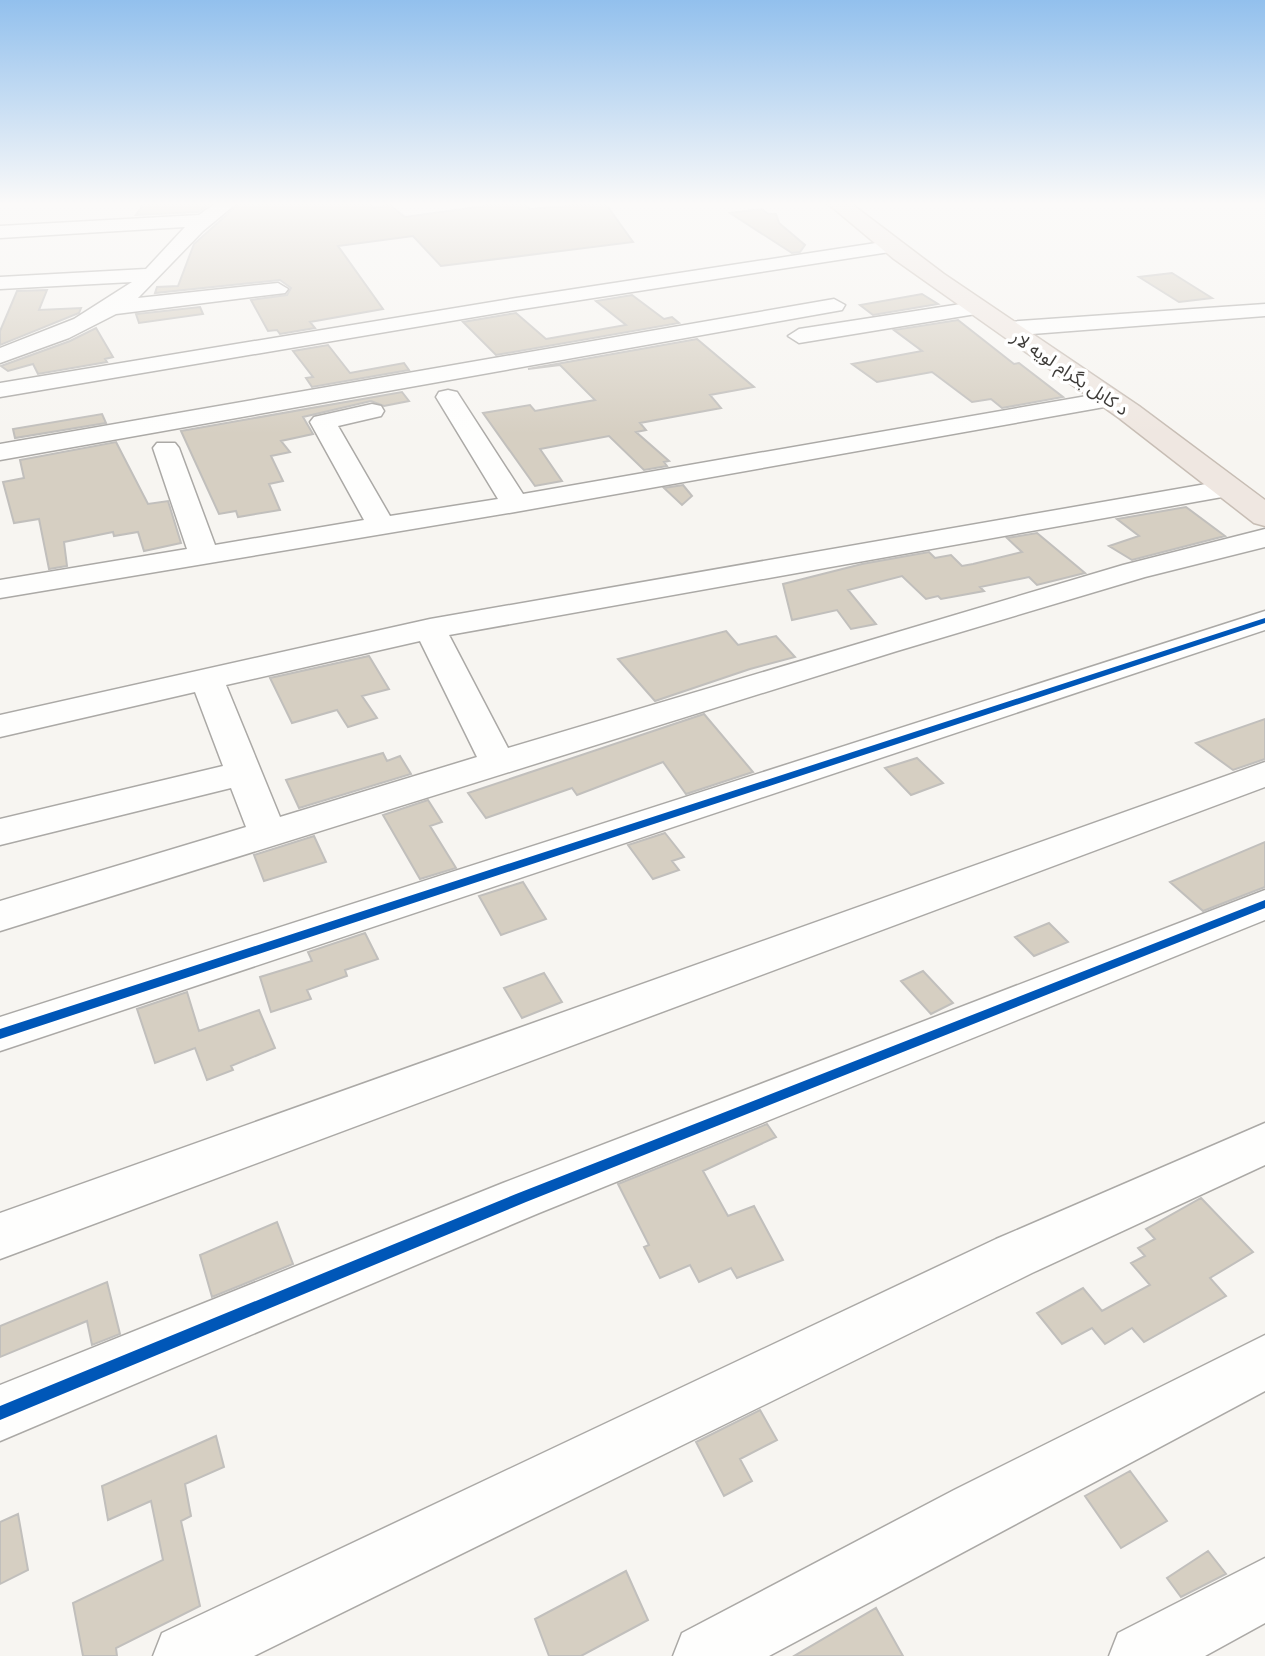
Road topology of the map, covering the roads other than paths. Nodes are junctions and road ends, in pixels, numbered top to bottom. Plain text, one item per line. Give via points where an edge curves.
1 (71, 279) edge
2 (146, 279) edge
3 (676, 279) edge
4 (934, 279) edge
5 (0, 283) edge
6 (278, 289) dead end
7 (834, 305) dead end
8 (108, 308) junction
9 (974, 308) junction
10 (1265, 310) edge
11 (1265, 324) edge
12 (1016, 336) junction
13 (0, 356) edge
14 (0, 390) edge
15 (448, 397) junction
16 (1110, 399) junction
17 (418, 402) dead end
18 (388, 408) dead end
19 (324, 420) junction
20 (166, 448) junction
21 (0, 452) edge
22 (0, 477) edge
23 (1229, 488) junction
24 (515, 504) junction
25 (1265, 516) edge
26 (381, 526) junction
27 (1265, 538) edge
28 (204, 555) junction
29 (0, 589) edge
30 (1265, 620) edge
31 (430, 629) junction
32 (207, 679) junction
33 (0, 726) edge
34 (499, 765) junction
35 (244, 773) junction
36 (1265, 774) edge
37 (0, 832) edge
38 (267, 833) junction
39 (1265, 904) edge
40 (0, 916) edge
41 (0, 1034) edge
42 (1265, 1143) edge
43 (0, 1236) edge
44 (1265, 1362) edge
45 (0, 1413) edge
46 (1265, 1589) edge
47 (185, 1656) edge
48 (705, 1656) edge
49 (1141, 1656) edge

1 - 5 street
2 - 8 street
3 - 14 street
4 - 9 highway, د کابل بگرام لویه لار
6 - 8 street
7 - 21 street
8 - 13 street
9 - 12 highway, د کابل بگرام لویه لار
9 - 15 street
10 - 12 street
11 - 12 street
12 - 16 highway, د کابل بگرام لویه لار
15 - 17 street
15 - 24 street
16 - 23 highway, د کابل بگرام لویه لار
16 - 24 street
18 - 19 street
19 - 20 street
19 - 26 street
20 - 22 street
20 - 28 street
23 - 25 highway, د کابل بگرام لویه لار
23 - 31 street
24 - 26 street
26 - 28 street
27 - 34 street via 900,639
28 - 29 street
30 - 41 street
31 - 32 street
31 - 34 street
32 - 33 street
32 - 35 street
34 - 38 street
35 - 37 street
35 - 38 street
36 - 43 street
38 - 40 street
39 - 45 street via 521,1198
42 - 47 street via 1014,1256
44 - 48 street
46 - 49 street

